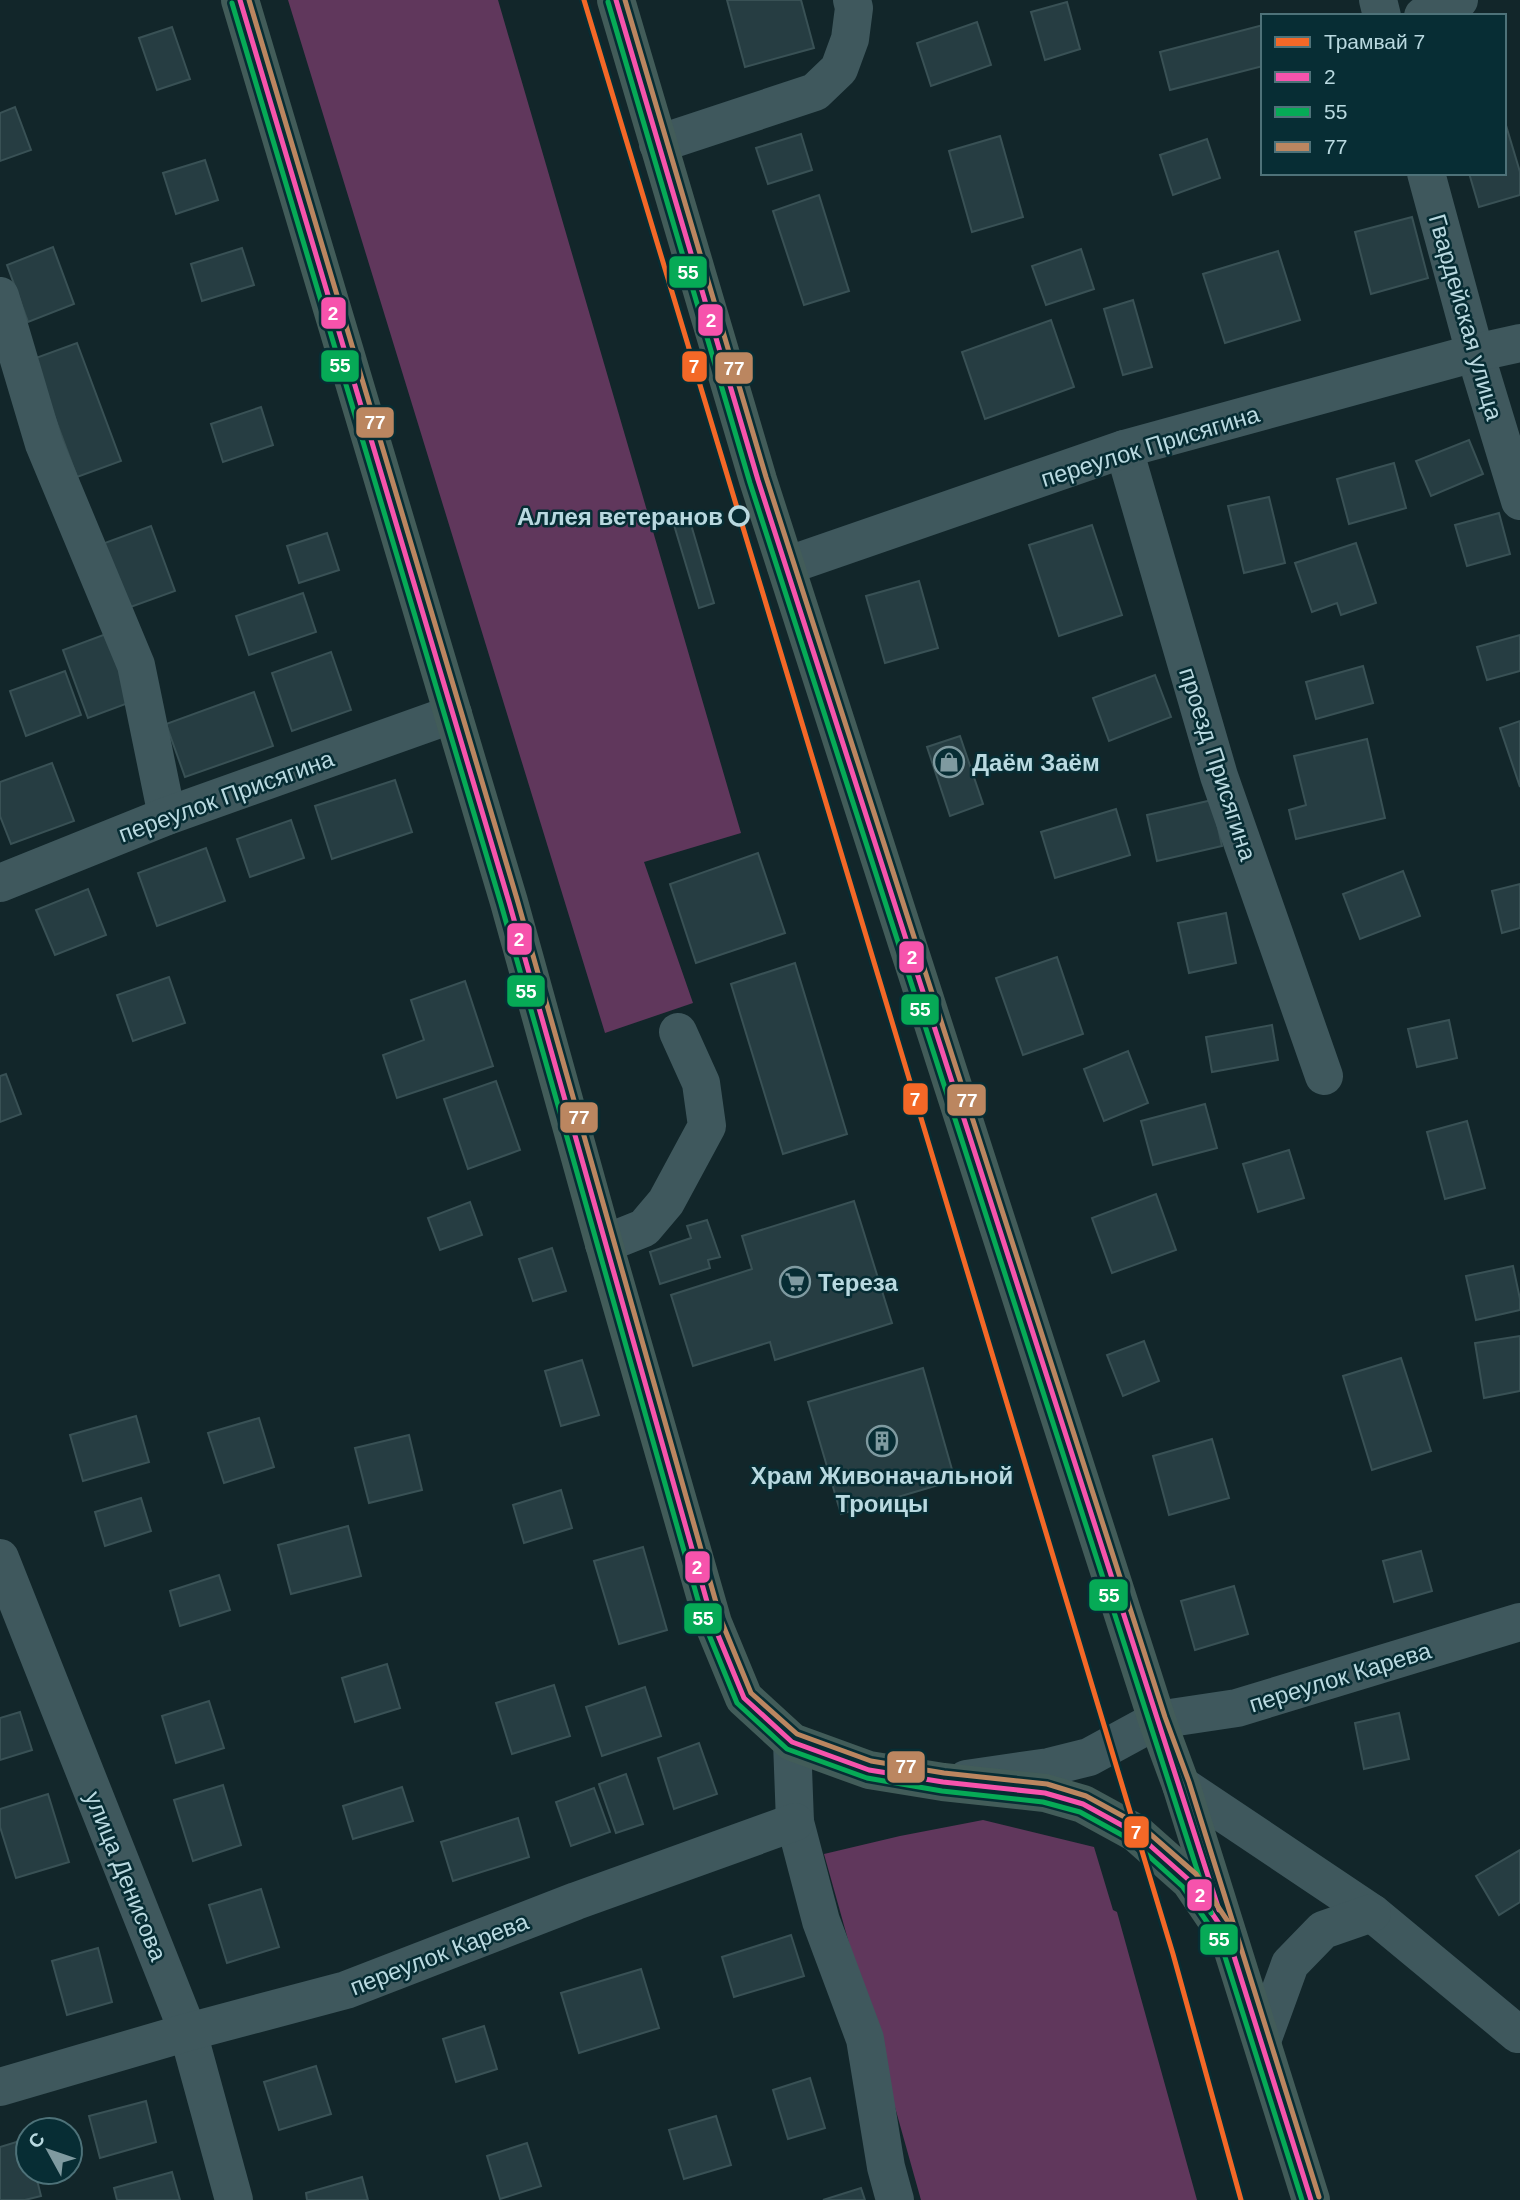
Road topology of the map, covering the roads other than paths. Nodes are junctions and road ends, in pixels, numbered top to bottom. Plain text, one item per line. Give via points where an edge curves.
1 (240, 0) edge
2 (616, 0) edge
3 (852, 0) edge
4 (1459, 0) edge
5 (1430, 14) edge
6 (658, 145) junction
7 (1427, 175) edge
8 (0, 296) edge
9 (1520, 343) edge
10 (1475, 353) junction
11 (1124, 449) junction
12 (1520, 501) edge
13 (786, 566) junction
14 (453, 714) junction
15 (167, 816) junction
16 (0, 883) edge
17 (678, 1032) dead end
18 (1324, 1076) dead end
19 (604, 1244) junction
20 (0, 1558) edge
21 (1520, 1622) edge
22 (1157, 1720) junction
23 (792, 1742) junction
24 (943, 1782) junction
25 (1181, 1785) junction
26 (795, 1822) junction
27 (1372, 1913) junction
28 (1228, 1937) junction
29 (188, 2032) junction
30 (1519, 2034) edge
31 (1262, 2041) junction
32 (0, 2087) edge
33 (234, 2200) edge
34 (895, 2200) edge
35 (1311, 2200) edge

1 - 14 highway
2 - 6 highway
3 - 6 street via 850,39 839,69 815,92
4 - 5 street
6 - 13 highway
7 - 10 street, Гвардейская улица
8 - 15 street via 44,444 136,665
9 - 10 street, переулок Присягина
10 - 11 street, переулок Присягина
10 - 12 street, Гвардейская улица
11 - 13 street, переулок Присягина
11 - 18 street, проезд Присягина via 1219,776
13 - 22 highway
14 - 15 street, переулок Присягина
14 - 19 highway
15 - 16 street, переулок Присягина
17 - 19 street via 701,1083 707,1126 666,1202 644,1228
19 - 23 highway via 713,1623 744,1698
20 - 29 street, улица Денисова
21 - 22 street, переулок Карева via 1237,1708
22 - 24 street via 1089,1757
22 - 25 highway
23 - 24 highway via 869,1770
23 - 26 street
24 - 28 highway via 1045,1793 1107,1815 1136,1833 1190,1881
25 - 27 street
25 - 28 highway
26 - 29 street, переулок Карева via 346,1990
26 - 34 street via 821,1921 865,2039
27 - 30 street
27 - 31 street via 1323,1930 1290,1964
28 - 31 highway
29 - 32 street, переулок Карева
29 - 33 street, улица Денисова
31 - 35 highway

